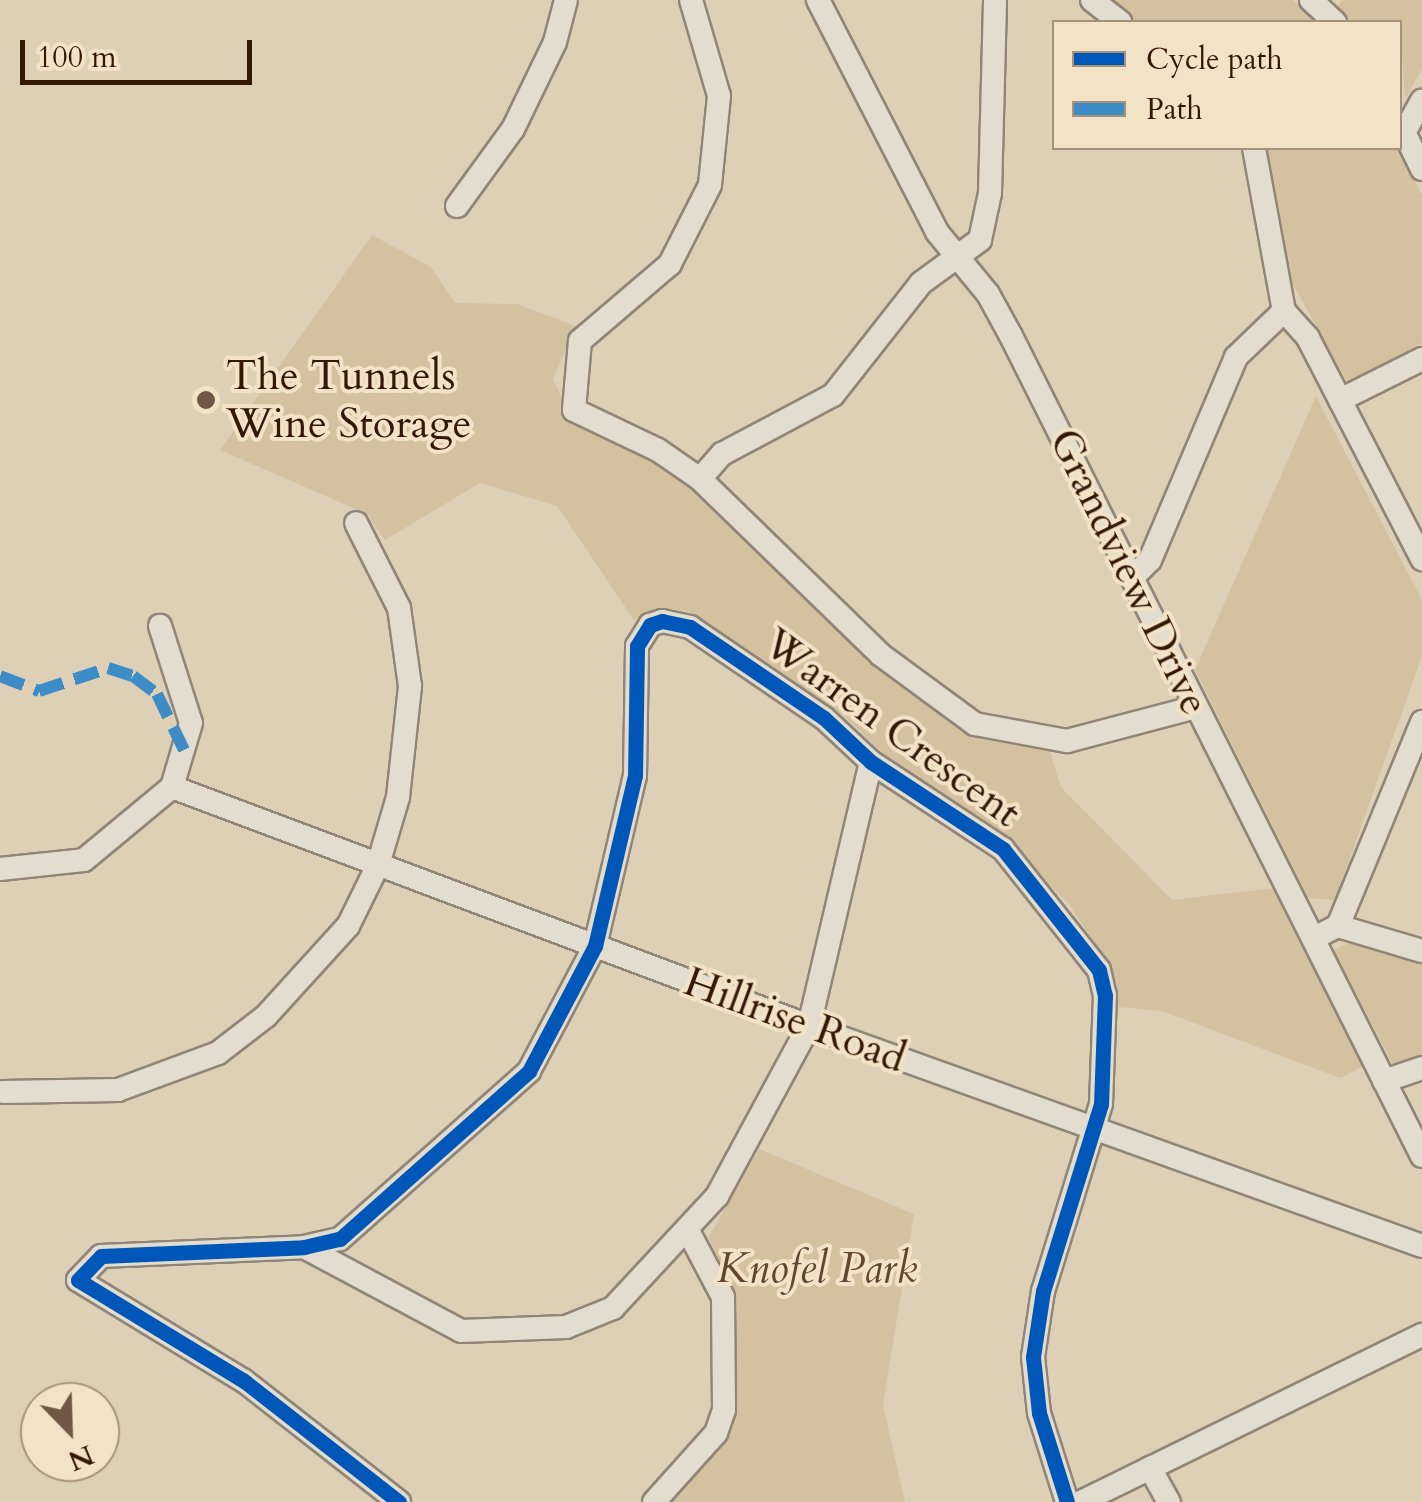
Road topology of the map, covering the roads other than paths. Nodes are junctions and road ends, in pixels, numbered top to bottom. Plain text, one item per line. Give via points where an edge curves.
1 (566, 0) edge
2 (691, 0) edge
3 (818, 0) edge
4 (995, 0) edge
5 (1092, 0) edge
6 (1311, 0) edge
7 (1117, 20) edge
8 (1334, 20) edge
9 (1422, 100) edge
10 (1402, 129) edge
11 (1254, 150) edge
12 (1422, 169) edge
13 (457, 206) dead end
14 (960, 260) junction
15 (1284, 310) junction
16 (1422, 359) edge
17 (1340, 400) junction
18 (700, 479) junction
19 (356, 523) dead end
20 (1422, 559) edge
21 (1133, 577) junction
22 (160, 626) dead end
23 (1196, 707) junction
24 (1422, 722) edge
25 (871, 762) junction
26 (172, 787) junction
27 (378, 865) junction
28 (0, 869) edge
29 (1338, 926) junction
30 (1314, 938) junction
31 (594, 946) junction
32 (1422, 950) edge
33 (809, 1026) junction
34 (1422, 1068) edge
35 (1384, 1082) junction
36 (3, 1092) dead end
37 (1095, 1128) junction
38 (1422, 1156) edge
39 (688, 1230) junction
40 (1422, 1246) edge
41 (304, 1247) junction
42 (1422, 1334) edge
43 (1150, 1468) junction
44 (399, 1502) edge
45 (654, 1502) edge
46 (1067, 1502) edge
47 (1081, 1502) edge
48 (1168, 1502) edge

1 - 13 street via 555,42 513,129
2 - 18 street via 718,96 710,184 670,264 580,340 572,402 580,417 658,450
3 - 14 street, Grandview Drive via 936,232
4 - 14 street via 990,193 980,240
5 - 7 street
6 - 8 street
9 - 10 street
10 - 12 street
11 - 15 street
14 - 18 street via 921,283 833,395 722,454
14 - 21 street, Grandview Drive via 1012,336
15 - 17 street via 1308,338
15 - 21 street via 1236,357 1150,560
16 - 17 street
17 - 20 street
18 - 23 street via 893,665 975,724 1067,741
19 - 27 street via 399,608 410,686 398,797
21 - 23 street, Grandview Drive
22 - 26 street via 191,723
23 - 30 street, Grandview Drive
24 - 29 street
25 - 31 street, Warren Crescent via 824,718 690,627 650,626 635,658 636,776
25 - 33 street
25 - 37 street, Warren Crescent via 1003,849 1099,970 1104,1042
26 - 27 street, Hillrise Road
26 - 28 street via 84,860
27 - 31 street, Hillrise Road
27 - 36 street via 348,926 307,975 218,1052 118,1090
29 - 30 street
29 - 32 street
30 - 35 street, Grandview Drive
31 - 33 street, Hillrise Road
31 - 41 street via 530,1071 340,1239
33 - 37 street, Hillrise Road
33 - 39 street via 766,1114 717,1196
34 - 35 street
35 - 38 street, Grandview Drive
37 - 40 street, Hillrise Road
37 - 46 street, Warren Crescent via 1050,1265 1033,1357 1038,1413
39 - 41 street via 613,1308 566,1327 520,1334 461,1331
39 - 45 street via 723,1297 724,1410 716,1433
41 - 44 street via 101,1256 78,1280 244,1381
42 - 43 street
43 - 47 street
43 - 48 street

